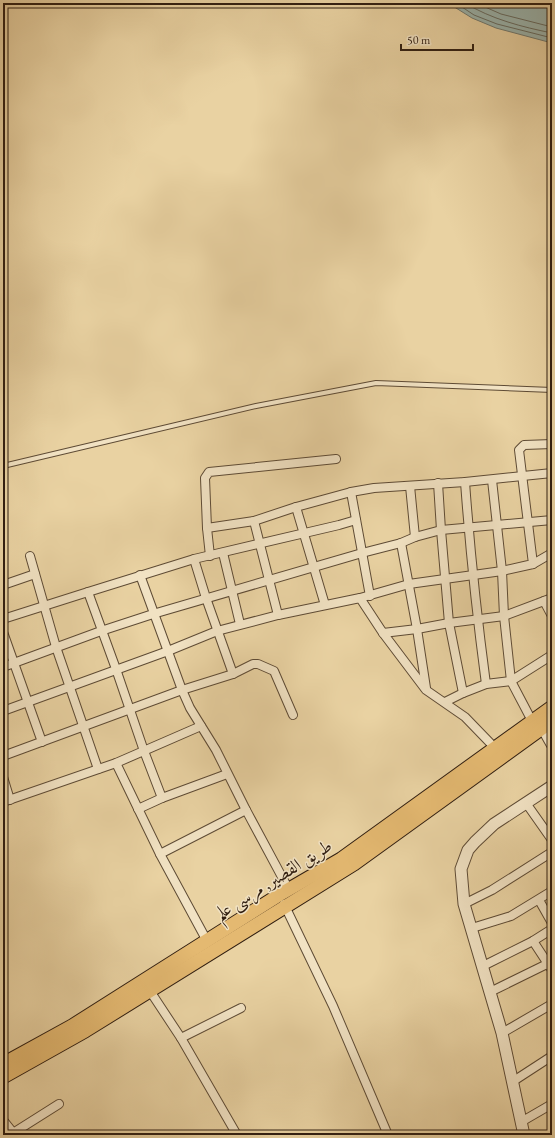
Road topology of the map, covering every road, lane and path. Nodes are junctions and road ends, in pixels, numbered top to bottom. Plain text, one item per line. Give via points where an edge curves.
1 (552, 390) edge
2 (552, 444) edge
3 (336, 459) dead end
4 (3, 466) edge
5 (552, 473) edge
6 (522, 477) junction
7 (492, 480) junction
8 (465, 482) junction
9 (438, 483) junction
10 (410, 486) junction
11 (351, 492) junction
12 (296, 507) junction
13 (356, 520) junction
14 (552, 520) edge
15 (254, 521) junction
16 (529, 522) junction
17 (497, 525) junction
18 (207, 528) junction
19 (468, 528) junction
20 (441, 530) junction
21 (303, 534) junction
22 (415, 537) junction
23 (401, 543) junction
24 (260, 544) junction
25 (223, 553) junction
26 (362, 553) junction
27 (552, 553) edge
28 (30, 556) dead end
29 (210, 556) junction
30 (194, 559) junction
31 (533, 564) junction
32 (314, 568) junction
33 (502, 571) junction
34 (35, 574) junction
35 (140, 575) junction
36 (474, 575) junction
37 (445, 578) junction
38 (269, 580) junction
39 (408, 584) junction
40 (3, 585) edge
41 (232, 591) junction
42 (88, 592) junction
43 (370, 596) junction
44 (206, 598) junction
45 (360, 598) junction
46 (548, 599) edge
47 (325, 605) junction
48 (44, 606) junction
49 (154, 614) junction
50 (278, 615) junction
51 (504, 616) junction
52 (552, 616) edge
53 (3, 619) edge
54 (477, 620) junction
55 (449, 623) junction
56 (240, 624) junction
57 (417, 629) junction
58 (101, 631) junction
59 (217, 631) junction
60 (3, 632) edge
61 (383, 633) junction
62 (56, 647) junction
63 (168, 651) junction
64 (552, 655) edge
65 (14, 663) junction
66 (3, 667) edge
67 (116, 669) junction
68 (233, 674) junction
69 (510, 681) junction
70 (486, 684) junction
71 (69, 686) junction
72 (182, 690) junction
73 (426, 690) junction
74 (463, 693) junction
75 (28, 701) junction
76 (445, 702) junction
77 (552, 707) edge
78 (129, 710) junction
79 (3, 711) edge
80 (293, 715) dead end
81 (542, 723) edge
82 (201, 726) junction
83 (84, 727) junction
84 (42, 742) junction
85 (552, 744) edge
86 (495, 748) junction
87 (144, 751) junction
88 (3, 756) edge
89 (116, 763) junction
90 (98, 769) junction
91 (227, 774) junction
92 (3, 777) edge
93 (552, 786) edge
94 (162, 798) junction
95 (7, 801) edge
96 (526, 803) junction
97 (138, 809) junction
98 (246, 810) junction
99 (552, 840) edge
100 (552, 852) edge
101 (160, 854) junction
102 (552, 891) edge
103 (284, 893) junction
104 (539, 900) junction
105 (464, 904) junction
106 (286, 907) junction
107 (552, 923) edge
108 (472, 928) junction
109 (552, 929) edge
110 (207, 941) junction
111 (533, 941) junction
112 (482, 966) junction
113 (550, 967) edge
114 (150, 991) junction
115 (490, 992) junction
116 (552, 1004) edge
117 (241, 1008) dead end
118 (502, 1033) junction
119 (181, 1038) junction
120 (552, 1056) edge
121 (3, 1064) edge
122 (3, 1077) edge
123 (512, 1082) junction
124 (59, 1104) dead end
125 (552, 1104) edge
126 (3, 1120) edge
127 (521, 1122) junction
128 (12, 1134) edge
129 (237, 1135) edge
130 (388, 1135) edge
131 (524, 1135) edge

1 - 4 lane via 376,383 256,406
2 - 6 street via 520,448
3 - 18 street via 209,472 205,478
5 - 6 street
6 - 7 street
6 - 16 street
7 - 8 street
7 - 17 street
8 - 9 street
8 - 19 street
9 - 10 street
9 - 20 street
10 - 11 street
10 - 22 street
11 - 12 street
11 - 13 street
12 - 15 street
12 - 21 street
13 - 21 street
13 - 26 street
14 - 16 street
15 - 18 street
15 - 24 street
16 - 17 street
16 - 31 street
17 - 19 street
17 - 33 street
18 - 29 street
19 - 20 street
19 - 36 street
20 - 22 street
20 - 37 street
21 - 24 street
21 - 32 street
22 - 23 street
23 - 26 street
23 - 39 street
24 - 25 street
24 - 38 street
25 - 29 street
25 - 41 street
26 - 32 street
26 - 43 street
27 - 31 street
28 - 34 street
29 - 30 street
30 - 35 street
30 - 44 street
31 - 33 street
32 - 38 street
32 - 47 street
33 - 36 street
33 - 51 street
34 - 40 street
34 - 48 street
35 - 42 street
35 - 49 street
36 - 37 street
36 - 54 street
37 - 39 street
37 - 55 street
38 - 41 street
38 - 50 street
39 - 43 street
39 - 57 street
41 - 44 street
41 - 56 street
42 - 48 street
42 - 58 street
43 - 45 street
44 - 49 street
44 - 59 street
45 - 47 street
45 - 61 street
46 - 51 street
46 - 52 street
47 - 50 street
48 - 53 street
48 - 62 street
49 - 58 street
49 - 63 street
50 - 56 street
51 - 54 street
51 - 69 street
54 - 55 street
54 - 70 street
55 - 57 street
55 - 74 street
56 - 59 street
57 - 61 street
57 - 73 street
58 - 62 street
58 - 67 street
59 - 63 street
59 - 68 street
60 - 65 street
61 - 73 street
62 - 65 street
62 - 71 street
63 - 67 street
63 - 72 street
64 - 69 street
65 - 66 street
65 - 75 street
67 - 71 street
67 - 78 street
68 - 72 street
68 - 80 street via 253,664 274,671
69 - 70 street
69 - 81 street
70 - 74 street
71 - 75 street
71 - 83 street
72 - 78 street
72 - 82 street
73 - 76 street
74 - 76 street
75 - 79 street
75 - 84 street
76 - 86 street via 465,717
77 - 81 main road, طريق القصير, مرسى علم
78 - 83 street
78 - 87 street
81 - 85 street
81 - 86 main road, طريق القصير, مرسى علم
81 - 106 main road, طريق القصير, مرسى علم via 354,864
82 - 87 street
82 - 91 street
83 - 84 street
83 - 90 street
84 - 88 street
86 - 103 main road, طريق القصير, مرسى علم via 341,859
87 - 89 street
87 - 94 street
89 - 90 street
89 - 97 street
90 - 95 street
91 - 94 street
91 - 98 street
92 - 95 street
93 - 96 street
94 - 97 street
96 - 99 street
96 - 105 street via 494,824 468,850 461,869
97 - 101 street
98 - 101 street
98 - 103 street
100 - 105 street via 492,890
101 - 110 street
102 - 104 street
103 - 106 street
103 - 110 main road, طريق القصير, مرسى علم
104 - 107 street
104 - 108 street via 511,916
105 - 108 street
106 - 114 main road, طريق القصير, مرسى علم
106 - 130 street via 333,1006
108 - 112 street
109 - 111 street
110 - 121 main road, طريق القصير, مرسى علم via 72,1026
111 - 112 street
111 - 113 street
112 - 115 street
113 - 115 street
114 - 119 street
114 - 122 main road, طريق القصير, مرسى علم
115 - 118 street
116 - 118 street
117 - 119 street
118 - 123 street
119 - 129 street
120 - 123 street
123 - 127 street
124 - 128 street
125 - 127 street
126 - 128 street
127 - 131 street

